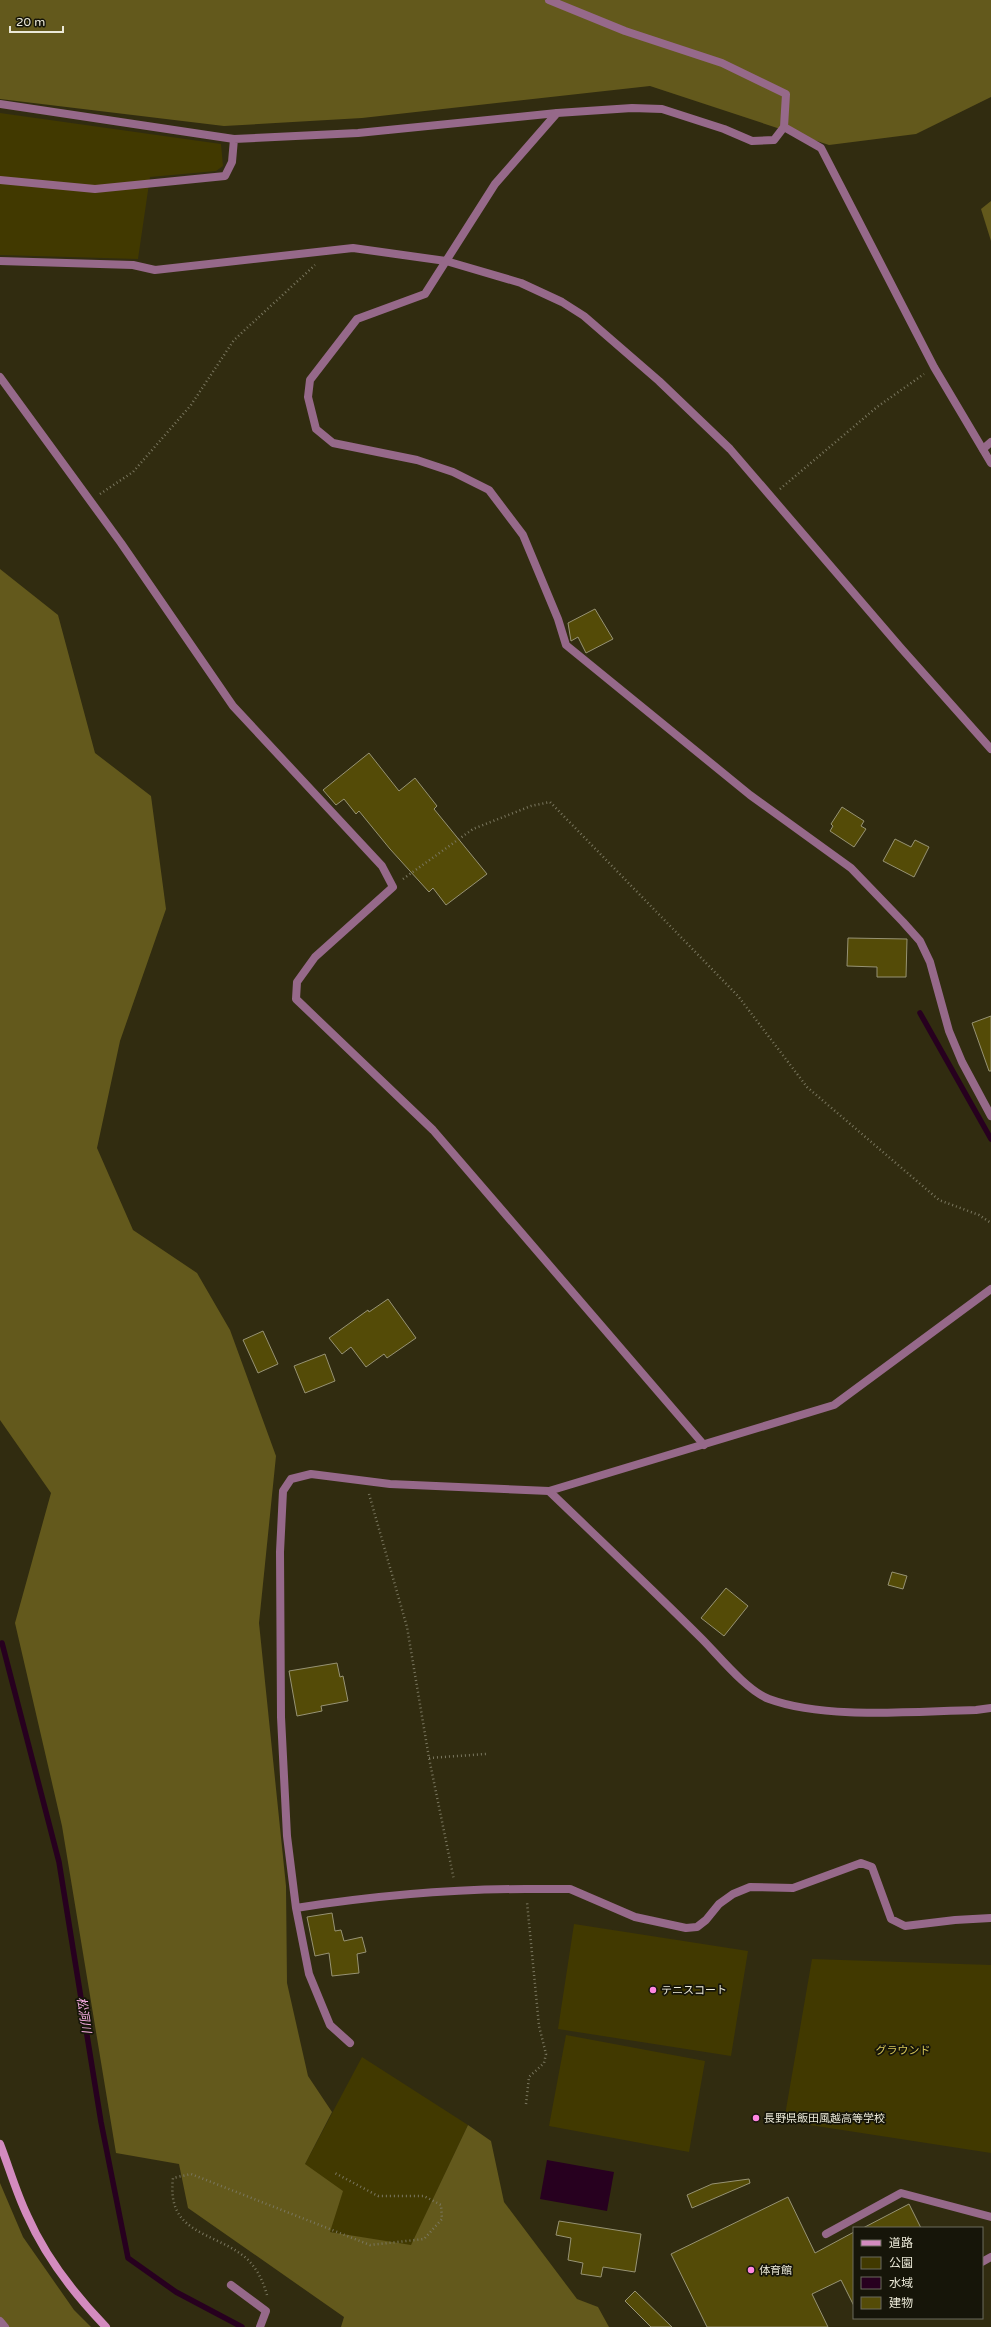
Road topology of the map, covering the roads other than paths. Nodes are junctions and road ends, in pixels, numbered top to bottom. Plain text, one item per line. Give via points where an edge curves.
1 (549, 0) edge
2 (0, 104) edge
3 (557, 113) junction
4 (784, 127) junction
5 (234, 139) junction
6 (0, 180) edge
7 (0, 261) edge
8 (446, 261) junction
9 (0, 377) edge
10 (991, 442) edge
11 (983, 449) junction
12 (991, 463) edge
13 (991, 749) edge
14 (991, 1116) edge
15 (991, 1289) edge
16 (704, 1444) junction
17 (549, 1491) junction
18 (991, 1708) edge
19 (296, 1908) junction
20 (991, 1918) edge
21 (350, 2043) dead end
22 (0, 2144) edge
23 (991, 2217) edge
24 (826, 2234) dead end
25 (231, 2285) dead end
26 (0, 2321) edge
27 (5, 2327) edge
28 (106, 2327) edge
29 (260, 2327) edge

1 - 4 street via 625,31 722,63 786,94
2 - 5 street
3 - 4 street via 662,108 724,129 752,142 774,140
3 - 5 street via 358,133
3 - 8 street via 495,184
4 - 11 street via 821,148 934,366
5 - 6 street via 232,162 225,176 94,189
7 - 8 street via 133,265 156,270 353,248
8 - 13 street via 521,283 562,302 584,316 659,381 730,449
8 - 14 street via 425,294 357,319 310,380 308,397 316,429 333,443 417,460 453,472 489,490 523,535 566,645 750,795 851,868 920,941 930,962 949,1030 962,1062
9 - 16 street via 90,500 233,706 382,866 392,887 314,957 296,982 296,999 434,1130
10 - 11 street
11 - 12 street
15 - 16 street via 834,1405
16 - 17 street
17 - 18 street via 737,1676 768,1699 817,1710 849,1712
17 - 19 street via 390,1484 311,1474 291,1479 283,1491 280,1552 281,1717 287,1836
19 - 20 street via 363,1897 457,1891 570,1889 635,1917 686,1928 698,1927 719,1904 733,1894 750,1887 793,1888 861,1863 872,1867 891,1919 905,1926
19 - 21 street via 309,1974 330,2024
22 - 28 street via 27,2216 45,2248 83,2304
23 - 24 street via 901,2193
25 - 29 street via 266,2311
26 - 27 street

